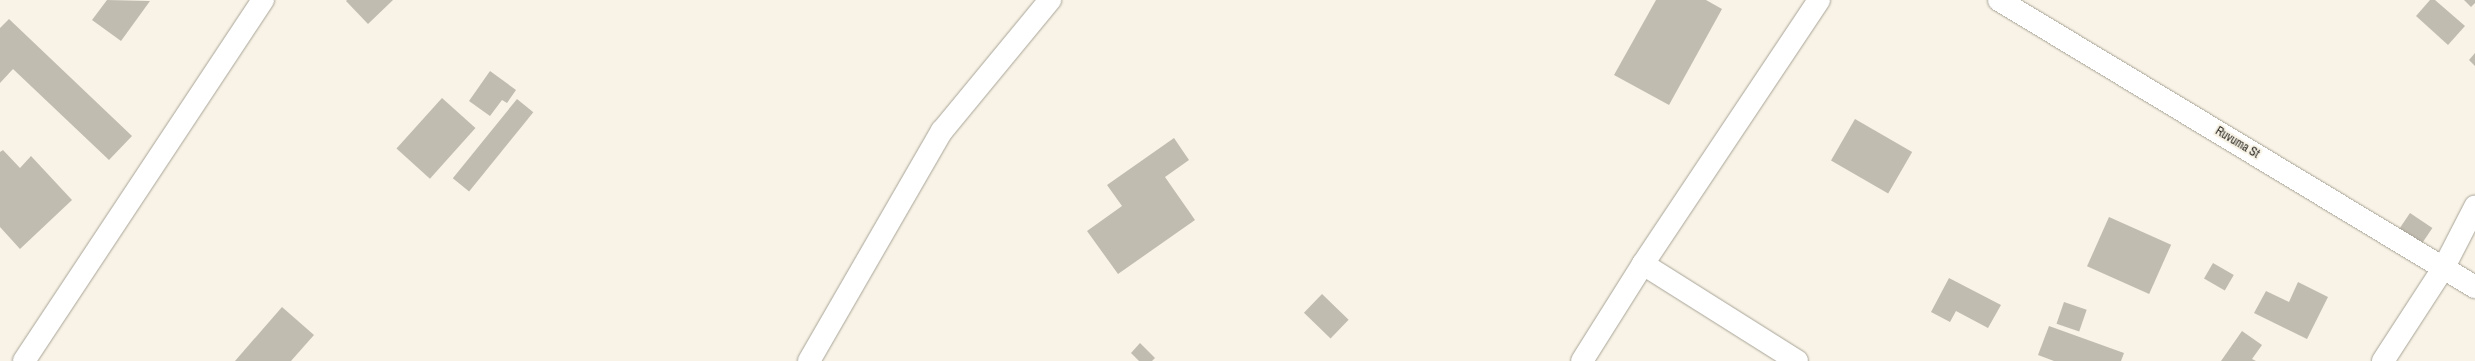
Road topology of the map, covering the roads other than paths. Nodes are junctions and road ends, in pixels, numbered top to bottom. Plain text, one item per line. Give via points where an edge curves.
1 (263, 0) edge
2 (1050, 0) edge
3 (1819, 0) edge
4 (1999, 0) edge
5 (2475, 207) edge
6 (1643, 264) junction
7 (2444, 267) junction
8 (2475, 287) edge
9 (24, 361) edge
10 (809, 361) edge
11 (1582, 361) edge
12 (1797, 361) edge
13 (2382, 361) edge

1 - 9 street
2 - 10 street via 942,130
3 - 6 street
4 - 7 street, Ruvuma St
5 - 7 street
6 - 11 street
6 - 12 street
7 - 8 street, Ruvuma St
7 - 13 street

